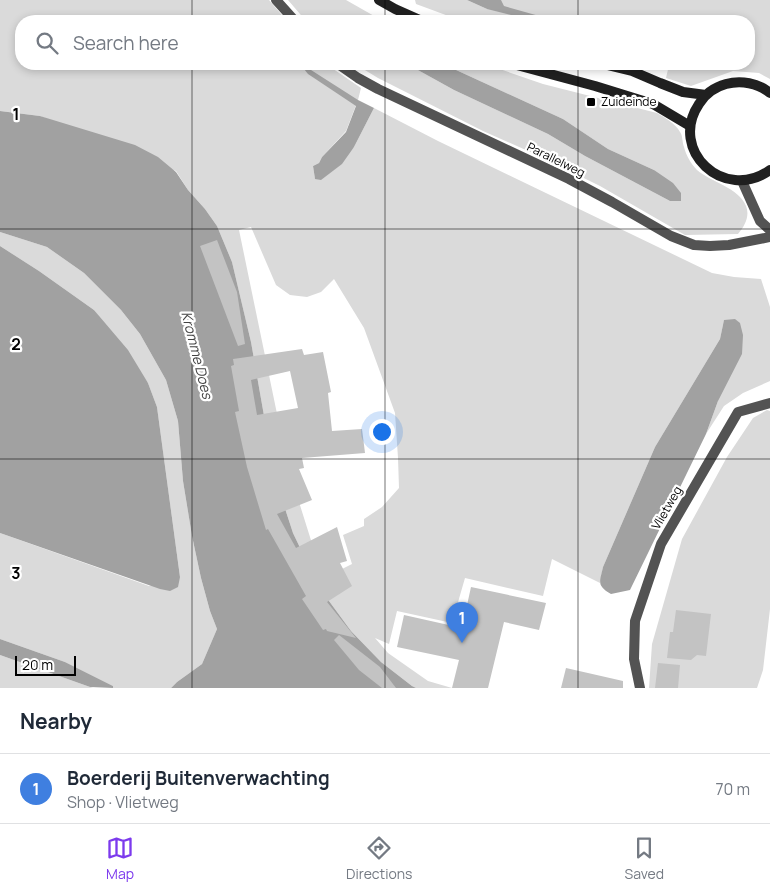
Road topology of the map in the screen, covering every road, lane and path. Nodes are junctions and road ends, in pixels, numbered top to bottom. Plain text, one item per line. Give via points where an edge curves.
1 (276, 0) edge
2 (379, 0) edge
3 (290, 15) edge
4 (408, 15) edge
5 (347, 70) edge
6 (535, 70) edge
7 (628, 70) edge
8 (770, 93) edge
9 (706, 95) junction
10 (690, 126) junction
11 (769, 173) edge
12 (742, 180) junction
13 (770, 230) edge
14 (770, 238) edge
15 (770, 402) edge
16 (640, 688) edge

1 - 3 street
2 - 4 main road
5 - 14 street, Parallelweg via 378,89 569,179 671,236 694,245 710,246
6 - 10 main road via 653,104
7 - 9 main road via 683,92
8 - 9 main road via 751,83 735,82
9 - 10 main road
10 - 12 main road via 695,154 703,165 721,177
11 - 12 main road
12 - 13 street via 760,221
15 - 16 street, Vlietweg via 738,412 661,544 635,621 634,659

